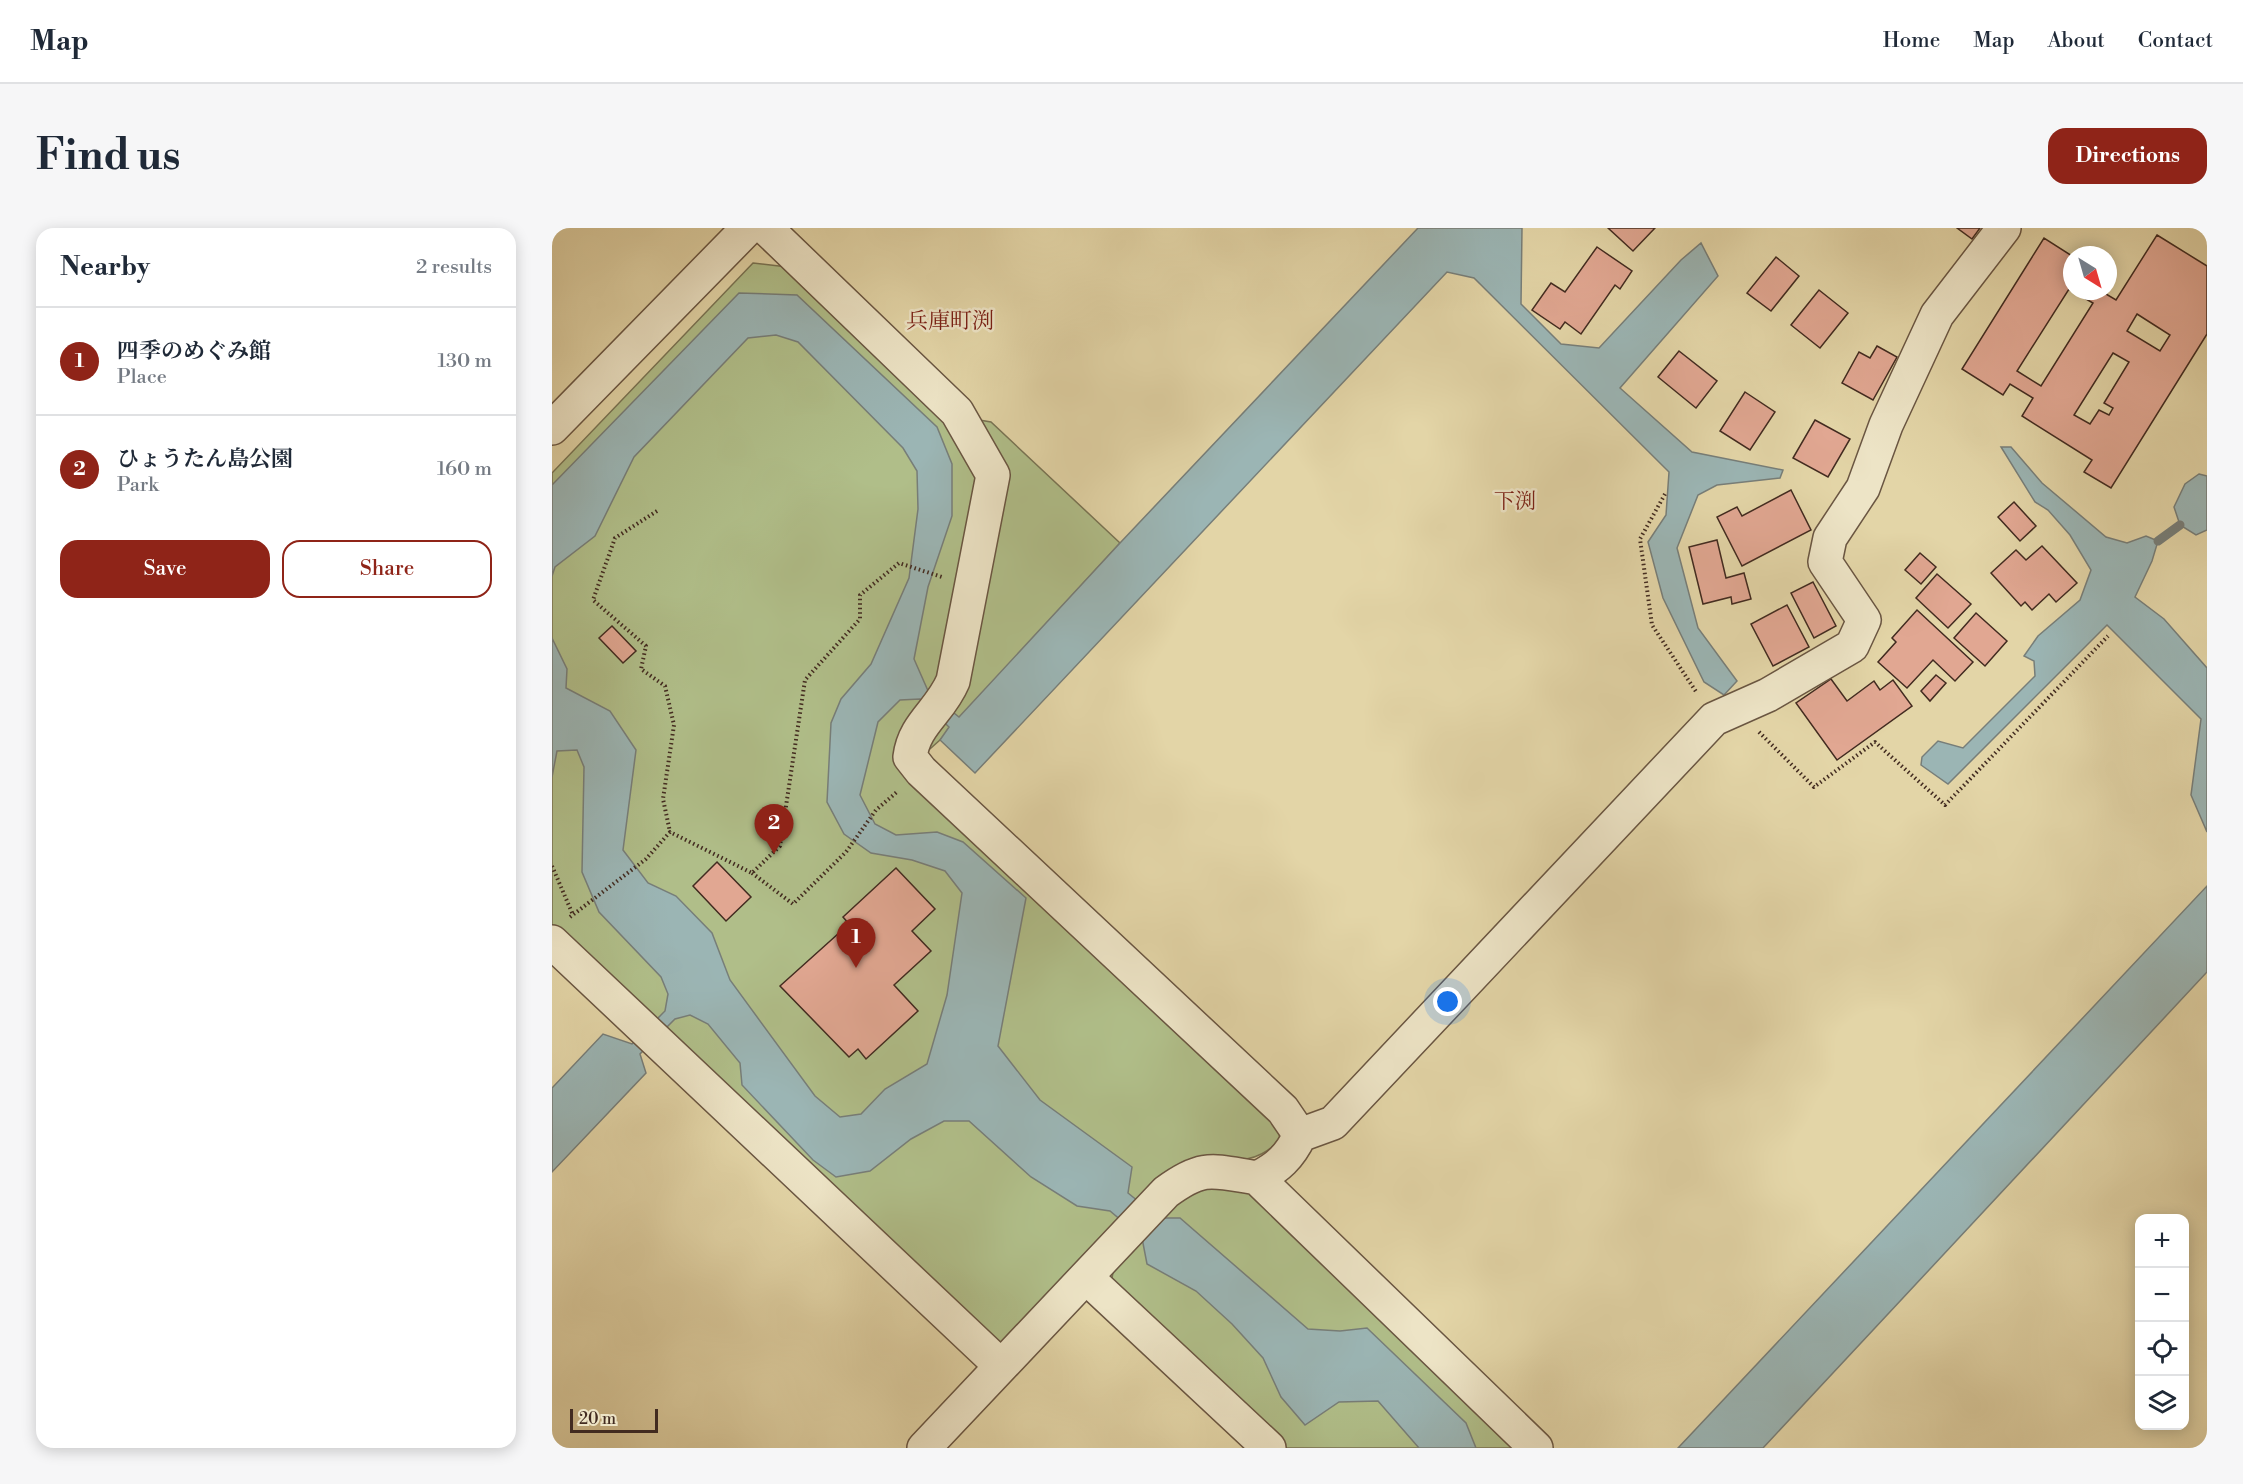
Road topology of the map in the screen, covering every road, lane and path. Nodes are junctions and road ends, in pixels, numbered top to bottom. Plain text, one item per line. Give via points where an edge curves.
1 (748, 228) edge
2 (766, 228) edge
3 (2004, 228) edge
4 (554, 422) edge
5 (1665, 494) dead end
6 (657, 511) dead end
7 (940, 576) dead end
8 (2108, 636) dead end
9 (1727, 713) junction
10 (876, 810) dead end
11 (670, 832) junction
12 (552, 866) edge
13 (752, 873) junction
14 (591, 902) dead end
15 (573, 915) dead end
16 (552, 942) edge
17 (1300, 1135) junction
18 (1257, 1178) junction
19 (1087, 1278) junction
20 (1001, 1366) junction
21 (924, 1448) edge
22 (1269, 1448) edge
23 (1536, 1448) edge

1 - 4 street
2 - 17 street via 957,411 993,475 953,681 937,709 912,739 910,757 1283,1110
3 - 9 street via 1937,315 1886,425 1863,488 1830,538 1825,562 1864,620 1852,646
5 - 9 path via 1640,539 1652,625
6 - 11 path via 615,538 592,600 646,646 641,669 665,686 674,724 663,799
7 - 13 path via 899,563 860,595 860,619 805,680 780,846
8 - 9 path via 1945,805 1875,742 1814,787 1749,723
9 - 17 street via 1333,1123
10 - 13 path via 846,852 793,904
11 - 13 path
11 - 14 path via 646,859
12 - 15 path
16 - 20 street
17 - 18 street via 1292,1152 1275,1169
18 - 19 street via 1208,1170 1187,1177 1166,1192
18 - 23 street
19 - 20 street
19 - 22 street
20 - 21 street

